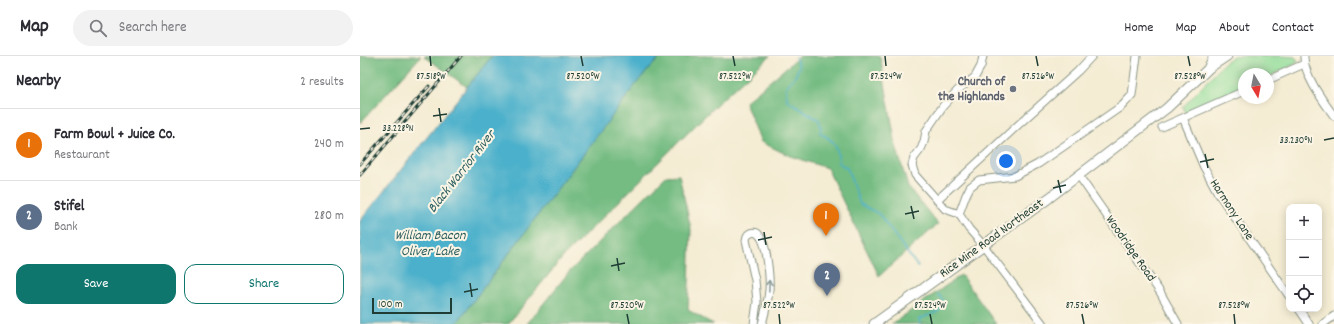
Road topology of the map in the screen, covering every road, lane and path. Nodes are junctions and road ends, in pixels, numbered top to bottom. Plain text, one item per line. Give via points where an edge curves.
1 (983, 56) edge
2 (1092, 56) edge
3 (1138, 56) edge
4 (1214, 56) edge
5 (1228, 56) edge
6 (1304, 56) edge
7 (1304, 64) junction
8 (1208, 69) junction
9 (1274, 77) edge
10 (1238, 94) edge
11 (1334, 116) edge
12 (1183, 118) junction
13 (1162, 127) dead end
14 (1079, 176) junction
15 (937, 200) junction
16 (959, 214) junction
17 (984, 246) junction
18 (1286, 292) edge
19 (1301, 312) edge
20 (1334, 316) edge
21 (754, 324) edge
22 (762, 324) edge
23 (874, 324) edge
24 (1043, 324) edge
25 (1178, 324) edge
26 (1309, 324) edge
27 (1323, 324) edge

1 - 15 street via 975,77 959,89 934,118 926,130 921,149 914,158 912,165 915,175
2 - 15 street
3 - 16 street via 1132,95 1122,106 1038,164 1015,176 979,180 970,187
4 - 8 main road, Rice Mine Road Northeast
5 - 8 main road
6 - 7 street
7 - 9 street
7 - 11 street
8 - 14 main road, Rice Mine Road Northeast via 1167,108
10 - 12 street
12 - 13 street
12 - 18 street, Harmony Lane via 1218,193
14 - 17 main road, Rice Mine Road Northeast
14 - 25 street, Woodridge Road via 1160,292
15 - 16 street via 945,209
16 - 17 street
17 - 23 main road, Rice Mine Road Northeast
17 - 24 street
19 - 26 street
20 - 27 street
22 -> 21 street via 769,289 769,273 763,240 755,232 747,236 746,240 755,280 757,302

